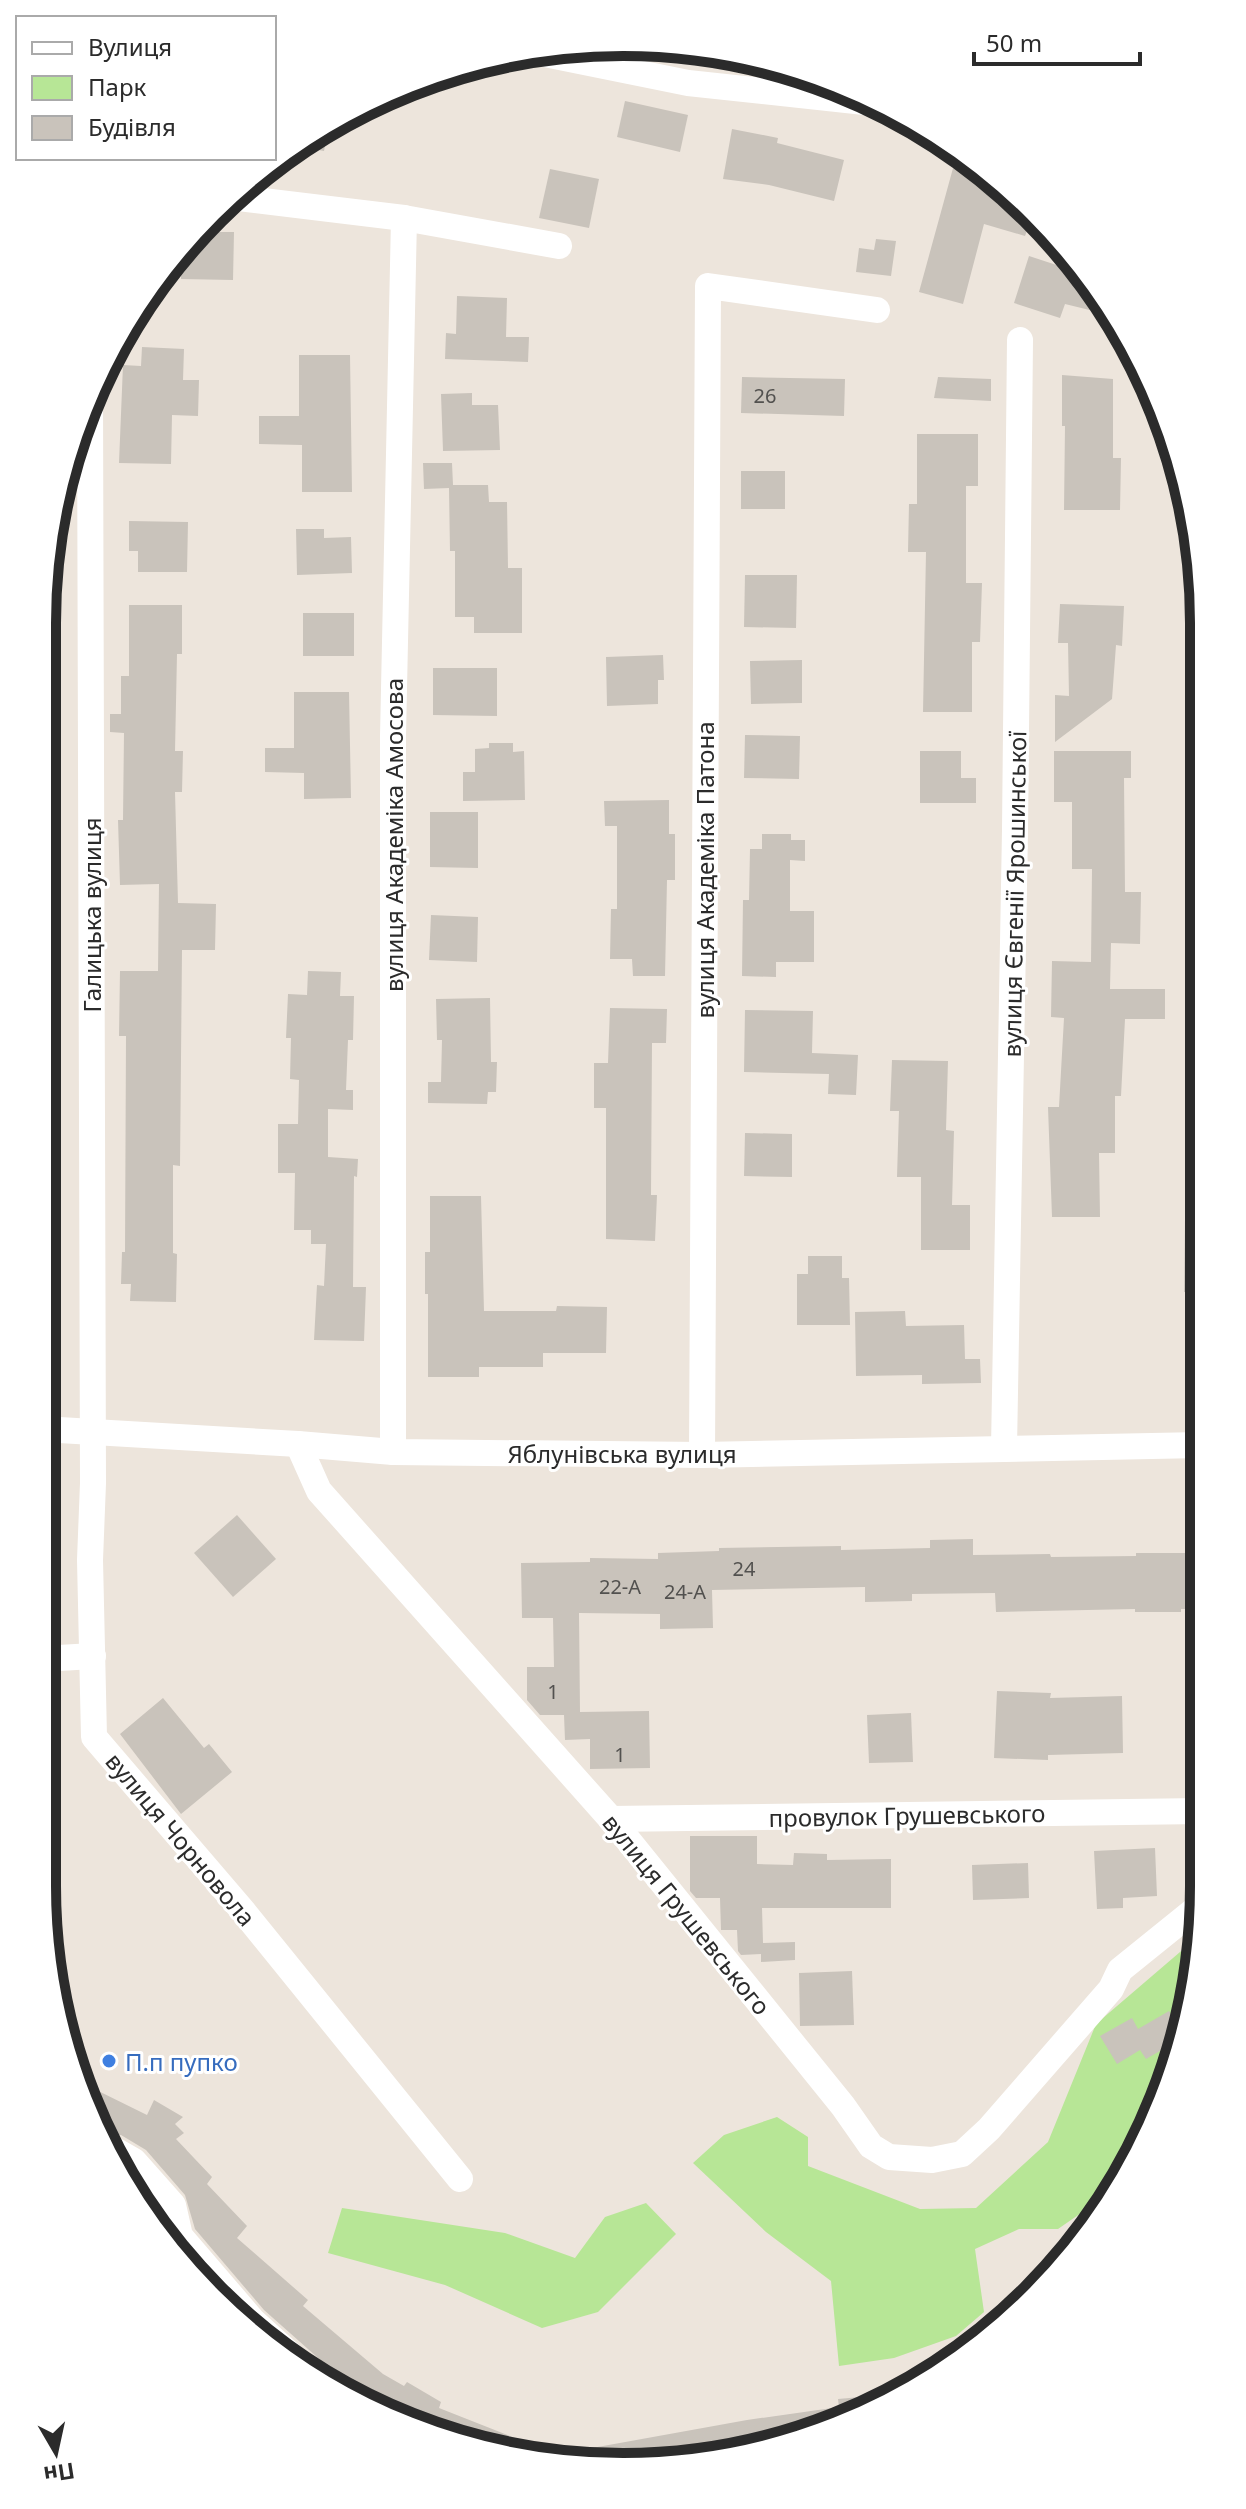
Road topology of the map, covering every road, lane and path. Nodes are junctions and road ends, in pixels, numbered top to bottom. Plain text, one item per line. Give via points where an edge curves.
1 (569, 59) edge
2 (841, 99) edge
3 (247, 199) edge
4 (404, 218) junction
5 (559, 246) dead end
6 (877, 310) dead end
7 (1020, 340) dead end
8 (90, 430) edge
9 (56, 1430) edge
10 (92, 1432) junction
11 (298, 1444) junction
12 (1190, 1445) edge
13 (1004, 1448) junction
14 (393, 1452) junction
15 (702, 1455) junction
16 (93, 1656) junction
17 (56, 1658) edge
18 (1190, 1811) edge
19 (611, 1819) junction
20 (1189, 1914) edge
21 (124, 2155) edge
22 (460, 2179) dead end
23 (231, 2295) edge

1 - 2 street via 688,83
3 - 4 street
4 - 5 street
4 - 14 street, вулиця Академіка Амосова via 393,736
6 - 15 street, вулиця Академіка Патона via 708,286
7 - 13 street, вулиця Євгенії Ярошинської
8 - 10 street, Галицька вулиця
9 - 10 street, Яблунівська вулиця
10 - 11 street, Яблунівська вулиця
10 - 16 street, вулиця Чорновола
11 - 14 street, Яблунівська вулиця
11 - 19 street, вулиця Грушевського via 319,1491
12 - 13 street, Яблунівська вулиця
13 - 15 street, Яблунівська вулиця
14 - 15 street, Яблунівська вулиця
16 - 17 street
16 - 22 street, вулиця Чорновола via 94,1737
18 - 19 street, провулок Грушевського
19 - 20 street, вулиця Грушевського via 871,2146 889,2157 932,2160 962,2154 1111,1989 1120,1970
21 - 23 street via 173,2205 180,2236

